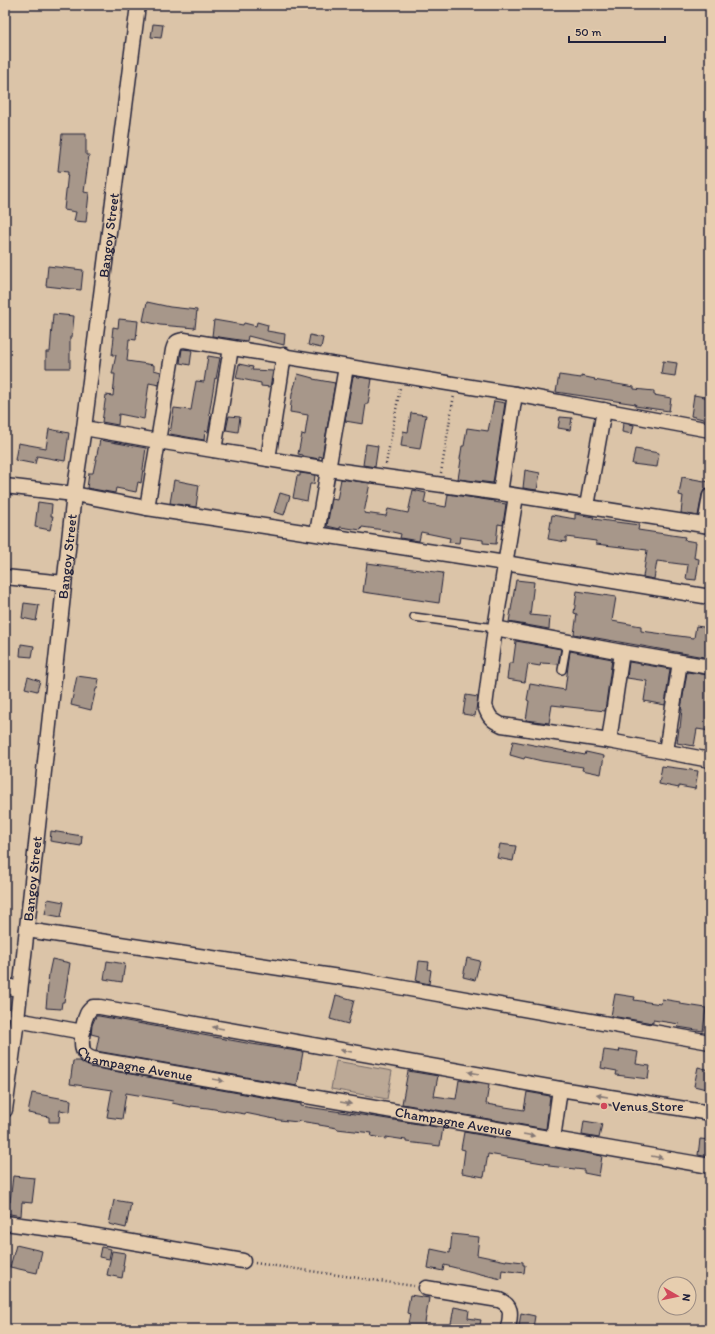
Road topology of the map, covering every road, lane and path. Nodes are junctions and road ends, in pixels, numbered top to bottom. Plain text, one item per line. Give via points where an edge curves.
1 (138, 5) edge
2 (231, 348) junction
3 (284, 356) junction
4 (346, 367) junction
5 (402, 376) junction
6 (456, 385) junction
7 (515, 394) junction
8 (604, 410) junction
9 (84, 428) junction
10 (710, 430) edge
11 (158, 441) junction
12 (214, 450) junction
13 (268, 459) junction
14 (328, 469) junction
15 (384, 476) junction
16 (440, 484) junction
17 (5, 486) edge
18 (500, 493) junction
19 (74, 494) junction
20 (516, 496) junction
21 (710, 496) edge
22 (587, 506) junction
23 (147, 508) junction
24 (707, 525) edge
25 (318, 533) junction
26 (505, 563) junction
27 (5, 577) edge
28 (64, 583) junction
29 (710, 597) edge
30 (414, 617) dead end
31 (495, 628) junction
32 (567, 642) junction
33 (622, 652) junction
34 (680, 662) junction
35 (710, 666) edge
36 (562, 670) dead end
37 (608, 741) junction
38 (666, 751) junction
39 (710, 760) edge
40 (27, 930) junction
41 (5, 985) edge
42 (20, 990) junction
43 (17, 1020) junction
44 (83, 1032) junction
45 (710, 1042) edge
46 (560, 1089) junction
47 (5, 1110) edge
48 (710, 1114) edge
49 (553, 1139) junction
50 (710, 1166) edge
51 (5, 1223) edge
52 (244, 1261) joint
53 (426, 1288) joint
54 (508, 1329) edge

1 - 9 street, Bangoy Street
2 - 3 street
2 - 11 street via 184,340 175,343
2 - 12 street
3 - 4 street
3 - 13 street
4 - 5 street
4 - 14 street
5 - 6 street
5 - 15 path
6 - 7 street
6 - 16 path
7 - 8 street
7 - 18 street
8 - 10 street
8 - 22 street
9 - 11 street
9 - 19 street, Bangoy Street
11 - 12 street
11 - 23 street
12 - 13 street
13 - 14 street
14 - 15 street
14 - 25 street
15 - 16 street
16 - 18 street
17 - 19 street
18 - 20 street
19 - 23 street
19 - 28 street, Bangoy Street
20 - 22 street
20 - 26 street
21 - 24 street
22 - 24 street
23 - 25 street
25 - 26 street
26 - 29 street
26 - 31 street
27 - 28 street
28 - 40 street, Bangoy Street
30 - 31 lane
31 - 32 street
31 - 37 street via 485,706 488,715 502,725
32 - 33 street
32 - 36 lane
33 - 34 street
33 - 37 street
34 - 35 street
34 - 38 street
37 - 38 street
38 - 39 street
40 - 42 street, Bangoy Street
40 - 45 street via 358,980
41 - 42 street
42 - 43 street, Bangoy Street
43 - 44 street
43 - 47 street, Bangoy Street
46 -> 44 street, Champagne Avenue via 100,1007 94,1007 87,1013
44 -> 49 street, Champagne Avenue via 84,1054 93,1059
48 -> 46 street, Champagne Avenue
46 - 49 street
49 -> 50 street, Champagne Avenue
51 - 52 street
52 - 53 path
53 - 54 street via 505,1302 510,1314

